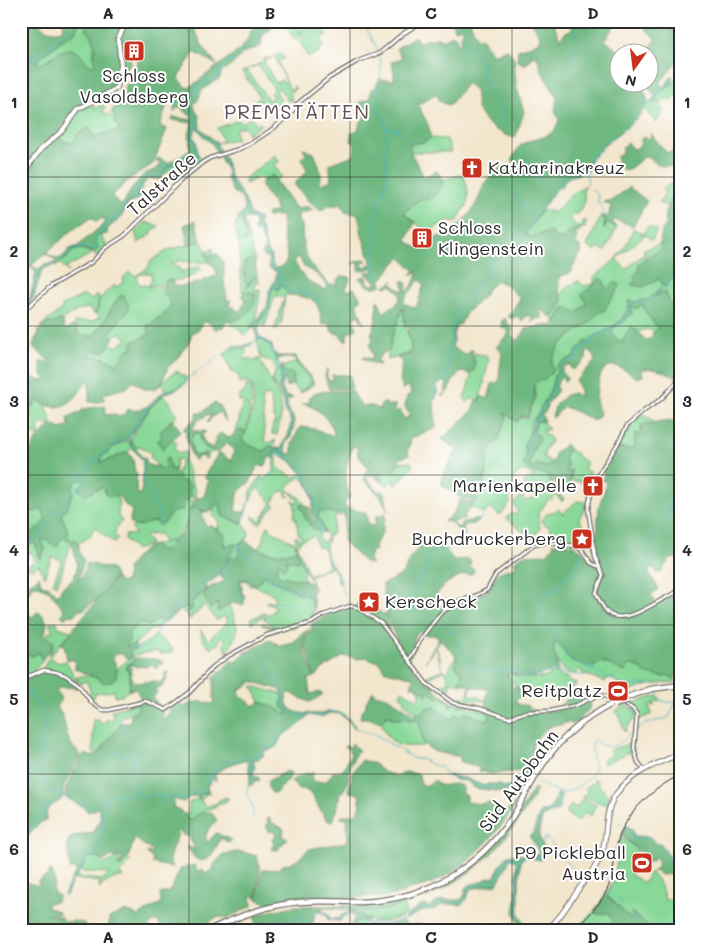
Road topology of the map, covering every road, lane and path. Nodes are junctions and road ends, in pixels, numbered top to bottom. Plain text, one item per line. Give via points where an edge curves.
1 (127, 21) edge
2 (422, 22) edge
3 (21, 176) edge
4 (21, 313) edge
5 (680, 379) edge
6 (596, 561) junction
7 (591, 563) junction
8 (598, 566) junction
9 (680, 591) edge
10 (409, 660) junction
11 (21, 679) edge
12 (680, 686) edge
13 (624, 701) junction
14 (614, 703) junction
15 (680, 754) edge
16 (644, 770) junction
17 (247, 915) junction
18 (21, 927) edge
19 (27, 930) edge
20 (35, 930) edge
21 (209, 930) edge
22 (215, 930) edge
23 (409, 930) edge
24 (443, 930) edge
25 (537, 930) edge

1 - 3 main road via 118,40 121,64 117,88 77,111
2 - 4 street, Talstraße via 380,53 358,61 321,83 274,128 239,149 204,161 125,235 105,248 92,262 51,286
5 - 6 street via 659,401 627,426 598,476 588,508
6 - 7 street
6 - 8 street
7 - 8 street
7 - 10 street via 575,546 547,542 534,545 496,574 486,590 456,602 440,614
8 - 9 street via 602,576 596,593 614,616 642,611
10 - 11 street via 381,622 356,607 348,606 311,623 267,635 230,655 167,710 145,701 102,710 92,703 78,684 56,672 44,670
10 - 14 street via 428,685 454,703 509,718 526,712 577,705 596,696 604,696
12 - 13 highway, Süd Autobahn via 651,689
13 - 14 highway, Süd Autobahn, bridge
13 - 16 street via 636,713 634,752
14 - 17 highway, Süd Autobahn via 573,730 549,756 502,832 481,854 450,877 411,896 375,901 281,904
15 - 16 main road
16 - 25 main road via 623,786 612,801 605,825 603,851 595,867 552,925
17 - 21 highway, Süd Autobahn
17 - 22 highway, Süd Autobahn
18 - 19 highway
18 - 20 highway
23 - 24 main road via 421,927

